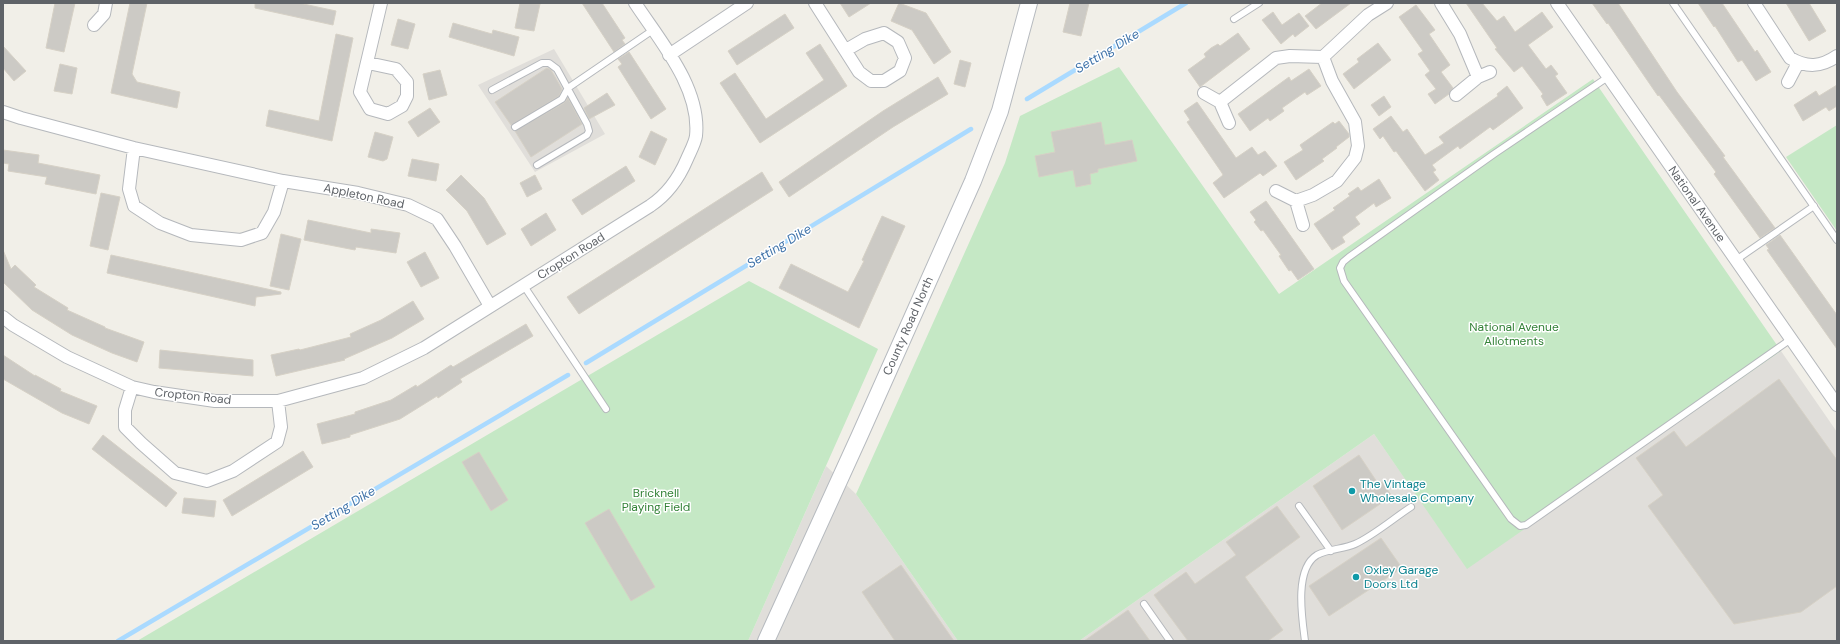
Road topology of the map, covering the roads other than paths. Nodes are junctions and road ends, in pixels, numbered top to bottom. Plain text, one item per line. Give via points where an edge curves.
1 (106, 3) edge
2 (381, 3) edge
3 (635, 3) edge
4 (747, 3) edge
5 (815, 3) edge
6 (1028, 3) edge
7 (1259, 3) edge
8 (1387, 3) edge
9 (1441, 3) edge
10 (1557, 3) edge
11 (1673, 3) edge
12 (1754, 3) edge
13 (1234, 19) dead end
14 (94, 25) dead end
15 (653, 30) junction
16 (846, 50) junction
17 (669, 55) junction
18 (1837, 56) edge
19 (1323, 57) junction
20 (368, 63) junction
21 (1798, 63) junction
22 (1490, 72) dead end
23 (1608, 76) junction
24 (1478, 77) junction
25 (1788, 82) dead end
26 (568, 88) junction
27 (492, 90) dead end
28 (1204, 93) dead end
29 (1456, 96) dead end
30 (1220, 102) junction
31 (3, 112) edge
32 (1229, 124) dead end
33 (515, 127) dead end
34 (134, 148) junction
35 (537, 165) dead end
36 (283, 181) junction
37 (1276, 191) dead end
38 (1296, 200) junction
39 (1814, 206) junction
40 (1303, 224) dead end
41 (1837, 240) edge
42 (1736, 260) junction
43 (524, 286) junction
44 (490, 306) junction
45 (3, 317) edge
46 (1791, 339) junction
47 (132, 387) junction
48 (278, 401) junction
49 (1837, 405) edge
50 (606, 409) dead end
51 (1299, 506) dead end
52 (1411, 507) dead end
53 (1331, 551) junction
54 (1144, 604) dead end
55 (1304, 640) edge
56 (766, 641) edge
57 (1170, 641) edge

1 - 14 street via 104,14
2 - 20 street
3 - 15 street, Cropton Road
4 - 17 street
5 - 16 street
6 - 56 street, County Road North via 1000,111 973,181
7 - 13 lane
8 - 19 street via 1368,15
9 - 24 street via 1460,34
10 - 23 street, National Avenue
11 - 39 lane
12 - 21 street via 1790,58
15 - 17 street, Cropton Road
15 - 26 lane
16 - 16 street via 859,72 872,81 884,81 900,71 905,58 898,42 884,33 865,39
17 - 43 street, Cropton Road via 688,88 696,116 696,138 680,176 658,201
18 - 21 street via 1813,66
19 - 30 street via 1276,58
19 - 38 street via 1332,81 1355,122 1358,146 1355,158 1337,181 1313,195
20 - 20 street via 360,92 370,108 388,114 402,106 407,96 407,82 396,69
21 - 25 street
22 - 24 street
23 - 42 street, National Avenue
23 - 46 lane via 1349,257 1340,268 1344,281 1511,519 1520,526
24 - 29 street
26 - 27 lane via 557,69 542,63
26 - 33 lane via 562,99
26 - 35 lane via 589,131
28 - 30 street
30 - 32 street
31 - 34 street, Appleton Road
34 - 36 street, Appleton Road
34 - 36 street via 129,189 134,206 160,223 190,234 241,240 262,232 274,212
36 - 44 street, Appleton Road via 358,193 408,205 437,219
37 - 38 street
38 - 40 street
39 - 41 lane
39 - 42 lane
42 - 46 street, National Avenue
43 - 44 street, Cropton Road
43 - 50 lane
44 - 48 street, Cropton Road via 424,348 363,378
45 - 47 street, Cropton Road via 67,357
46 - 49 street, National Avenue
47 - 48 street, Cropton Road via 215,401
47 - 48 street via 125,410 125,426 175,473 207,481 233,471 277,442 281,427
51 - 53 lane
52 - 53 lane via 1355,544
53 - 55 lane via 1318,554 1304,569 1301,609
54 - 57 lane

